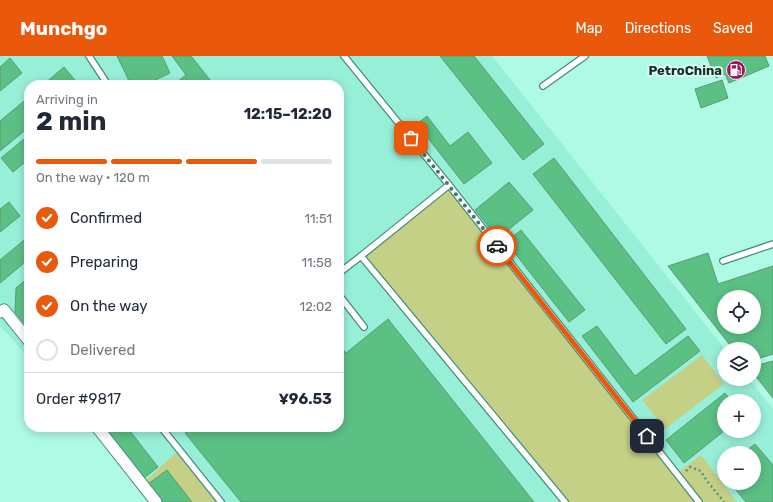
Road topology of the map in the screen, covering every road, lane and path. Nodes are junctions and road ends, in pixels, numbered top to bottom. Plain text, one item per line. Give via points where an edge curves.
1 (89, 56) edge
2 (344, 56) edge
3 (585, 56) edge
4 (105, 80) edge
5 (543, 86) dead end
6 (449, 185) junction
7 (773, 244) edge
8 (361, 256) junction
9 (723, 260) dead end
10 (344, 270) edge
11 (344, 301) edge
12 (0, 312) edge
13 (364, 327) dead end
14 (24, 335) edge
15 (101, 432) edge
16 (165, 432) edge
17 (679, 476) junction
18 (156, 502) edge
19 (221, 502) edge
20 (565, 502) edge
21 (699, 502) edge
22 (724, 502) edge

1 - 4 lane
2 - 6 lane
3 - 5 lane
6 - 8 lane
6 - 17 lane
7 - 9 lane
8 - 10 lane
8 - 20 lane
11 - 13 lane
12 - 14 street via 4,310
15 - 18 street
16 - 19 lane
17 - 21 lane
17 - 22 path via 690,467 700,471

